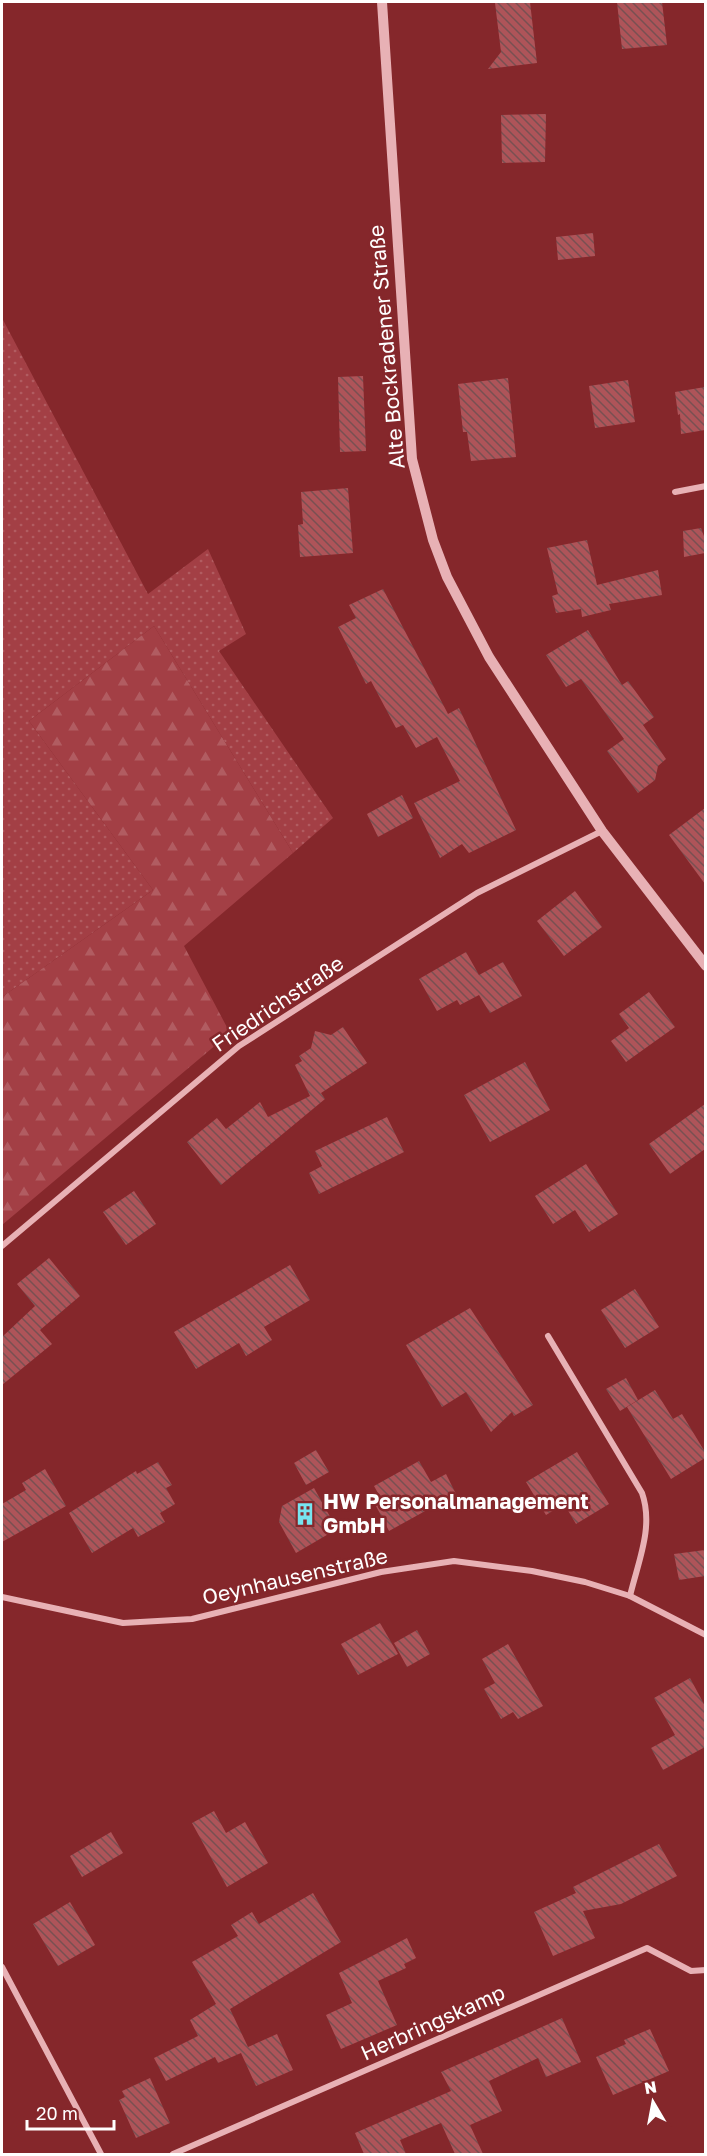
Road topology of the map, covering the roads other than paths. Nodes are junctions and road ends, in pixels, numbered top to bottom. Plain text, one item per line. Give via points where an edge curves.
1 (382, 2) edge
2 (705, 486) edge
3 (675, 492) dead end
4 (602, 831) junction
5 (705, 966) edge
6 (2, 1246) edge
7 (548, 1336) dead end
8 (630, 1596) junction
9 (2, 1597) edge
10 (705, 1635) edge
11 (2, 1967) edge
12 (705, 1970) edge
13 (101, 2154) edge
14 (173, 2154) edge

1 - 4 street, Alte Bockradener Straße via 412,459 433,540 447,577 489,657
2 - 3 street
4 - 5 street, Alte Bockradener Straße
4 - 6 street, Friedrichstraße via 477,893 239,1046
7 - 8 street via 642,1492 647,1526
8 - 9 street, Oeynhausenstraße via 532,1570 454,1561 381,1572 192,1619 123,1623
8 - 10 street, Oeynhausenstraße
11 - 13 street
12 - 14 street, Herbringskamp via 691,1971 647,1948

